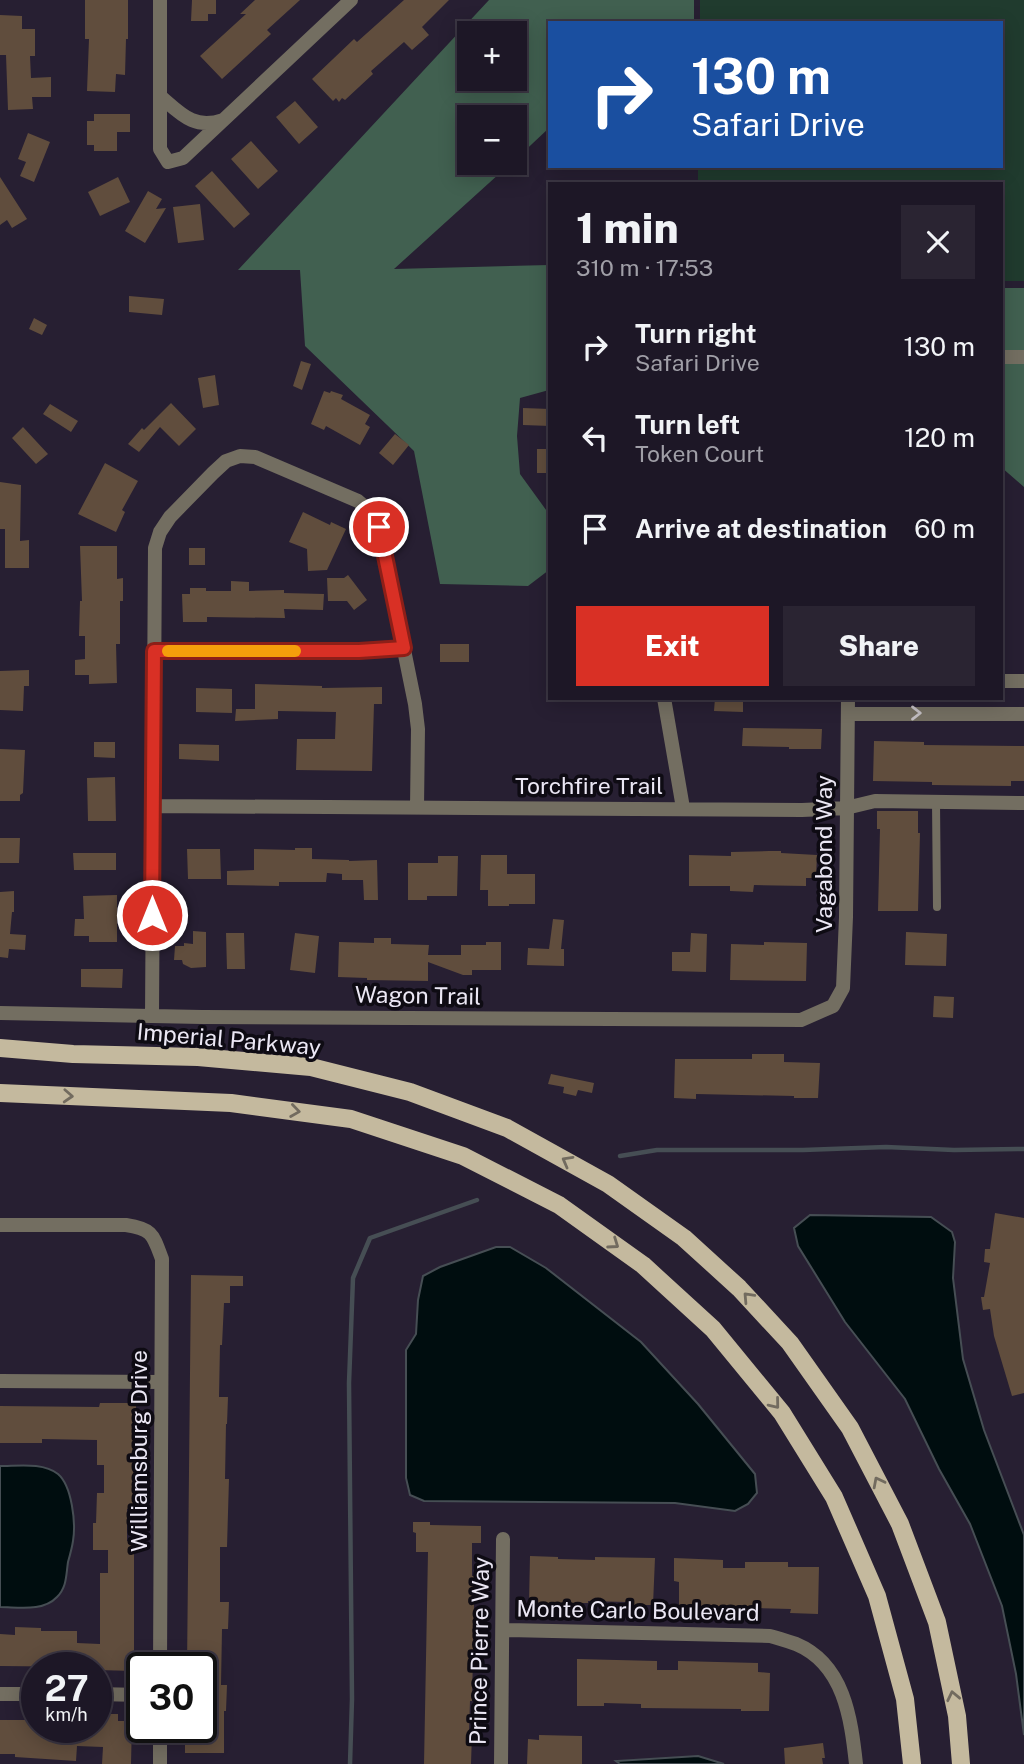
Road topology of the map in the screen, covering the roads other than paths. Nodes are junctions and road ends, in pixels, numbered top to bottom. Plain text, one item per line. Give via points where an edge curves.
1 (160, 0) edge
2 (351, 0) edge
3 (160, 96) junction
4 (223, 120) junction
5 (1003, 357) edge
6 (1024, 357) edge
7 (404, 648) junction
8 (154, 651) junction
9 (1003, 681) edge
10 (1024, 681) edge
11 (664, 700) edge
12 (848, 700) edge
13 (848, 714) junction
14 (1024, 714) edge
15 (936, 802) junction
16 (1024, 803) edge
17 (153, 806) junction
18 (418, 807) junction
19 (683, 808) junction
20 (846, 808) junction
21 (937, 907) dead end
22 (833, 1006) joint
23 (0, 1013) edge
24 (152, 1016) junction
25 (0, 1048) edge
26 (0, 1093) edge
27 (0, 1224) edge
28 (0, 1381) edge
29 (161, 1382) junction
30 (503, 1539) dead end
31 (503, 1630) junction
32 (160, 1652) edge
33 (0, 1694) edge
34 (21, 1694) edge
35 (160, 1743) edge
36 (160, 1764) edge
37 (501, 1764) edge
38 (856, 1764) edge
39 (912, 1764) edge
40 (961, 1764) edge

1 - 3 street
2 - 4 street
3 - 4 street via 188,119
3 - 4 street via 160,149 168,162 183,159
5 - 6 street
7 - 8 street
7 - 8 street via 379,527 371,512 358,501 291,470 240,456 213,473 160,532 155,548
7 - 18 street via 418,729
8 - 17 street
9 - 10 street
11 - 19 street
12 - 13 street, Vagabond Way
13 -> 14 street
13 - 20 street, Vagabond Way
15 - 16 street, Torchfire Trail
15 - 20 street, Torchfire Trail via 875,801
15 - 21 lane
17 - 18 street, Torchfire Trail
17 - 24 street
18 - 19 street, Torchfire Trail
19 - 20 street, Torchfire Trail
20 - 22 street, Vagabond Way via 843,988
22 - 24 street, Wagon Trail via 802,1020 777,1021
23 - 24 street, Wagon Trail
40 -> 25 main road, Imperial Parkway via 957,1716 937,1622 900,1524 850,1428 790,1343 684,1238 608,1184 507,1128 410,1092 311,1068 198,1057
26 -> 39 main road via 231,1103 351,1119 463,1157 559,1205 643,1265 713,1329 782,1413 834,1496 877,1596 905,1699
27 - 29 street, Williamsburg Drive via 126,1225 141,1227 153,1236 162,1259
28 - 29 street
29 - 32 street, Williamsburg Drive
30 - 31 street, Prince Pierre Way
31 - 37 street, Prince Pierre Way
31 - 38 street, Monte Carlo Boulevard via 746,1634 797,1644 823,1663 841,1689
33 - 34 street
35 - 36 street

